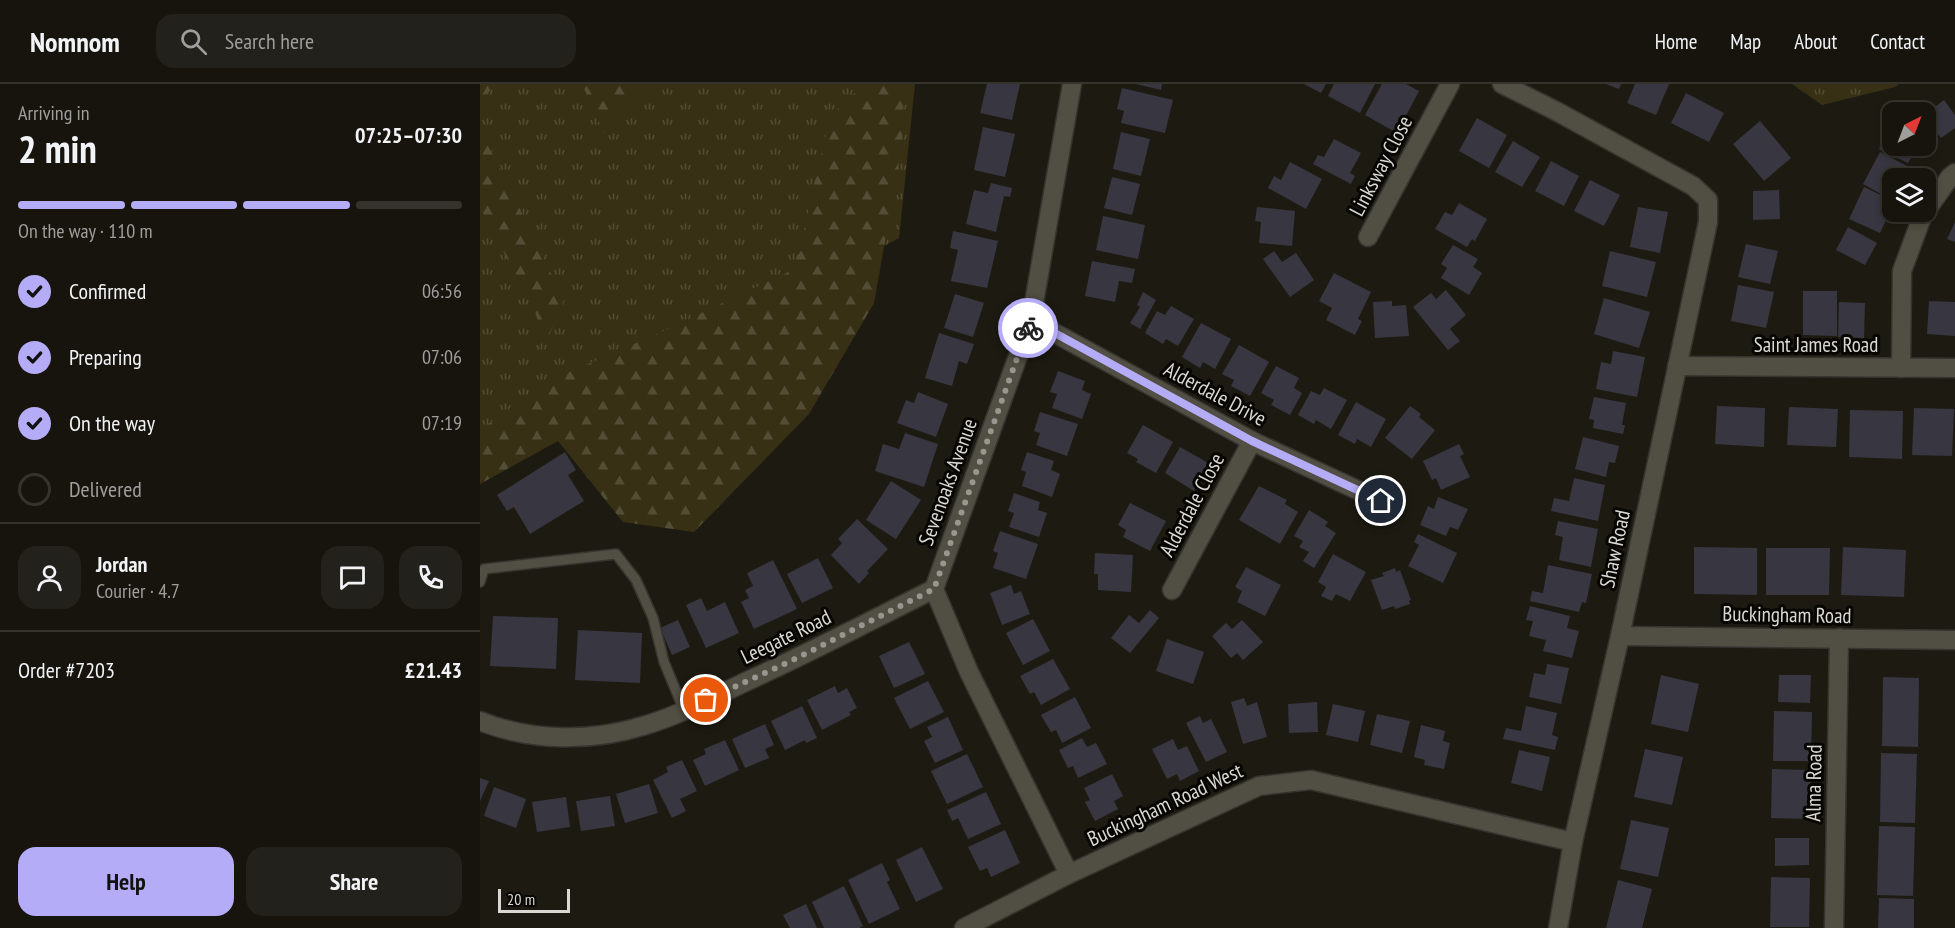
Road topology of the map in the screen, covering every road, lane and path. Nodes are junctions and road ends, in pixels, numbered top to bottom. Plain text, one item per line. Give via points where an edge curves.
1 (1072, 84) edge
2 (1450, 84) edge
3 (1502, 84) edge
4 (1955, 173) edge
5 (1936, 197) edge
6 (1920, 222) edge
7 (1368, 237) dead end
8 (1031, 320) junction
9 (1677, 366) junction
10 (1901, 368) junction
11 (1955, 368) edge
12 (1252, 441) junction
13 (1381, 501) dead end
14 (482, 565) edge
15 (480, 582) edge
16 (934, 589) junction
17 (1172, 590) dead end
18 (1620, 636) junction
19 (1839, 638) junction
20 (1955, 640) edge
21 (684, 710) junction
22 (480, 721) edge
23 (1573, 842) junction
24 (1069, 874) junction
25 (964, 928) edge
26 (1558, 928) edge
27 (1834, 928) edge

1 - 8 street, Sevenoaks Avenue
2 - 7 street, Linksway Close
3 - 9 street, Shaw Road via 1693,186 1708,200 1708,222
4 - 5 street
6 - 10 street via 1902,272
8 - 12 street, Alderdale Drive
8 - 16 street, Sevenoaks Avenue
9 - 10 street, Saint James Road
9 - 18 street, Shaw Road
10 - 11 street, Saint James Road
12 - 13 street, Alderdale Drive
12 - 17 street, Alderdale Close
14 - 15 lane
14 - 21 lane via 616,554 636,580 653,618 664,662
16 - 21 street, Leegate Road
16 - 24 street via 969,672
18 - 19 street, Buckingham Road
18 - 23 street, Shaw Road
19 - 20 street, Buckingham Road
19 - 27 street, Alma Road
21 - 22 street, Leegate Road via 646,725 581,738 520,733
23 - 24 street, Buckingham Road West via 1311,780 1258,786
23 - 26 street, Shaw Road
24 - 25 street, Buckingham Road West

